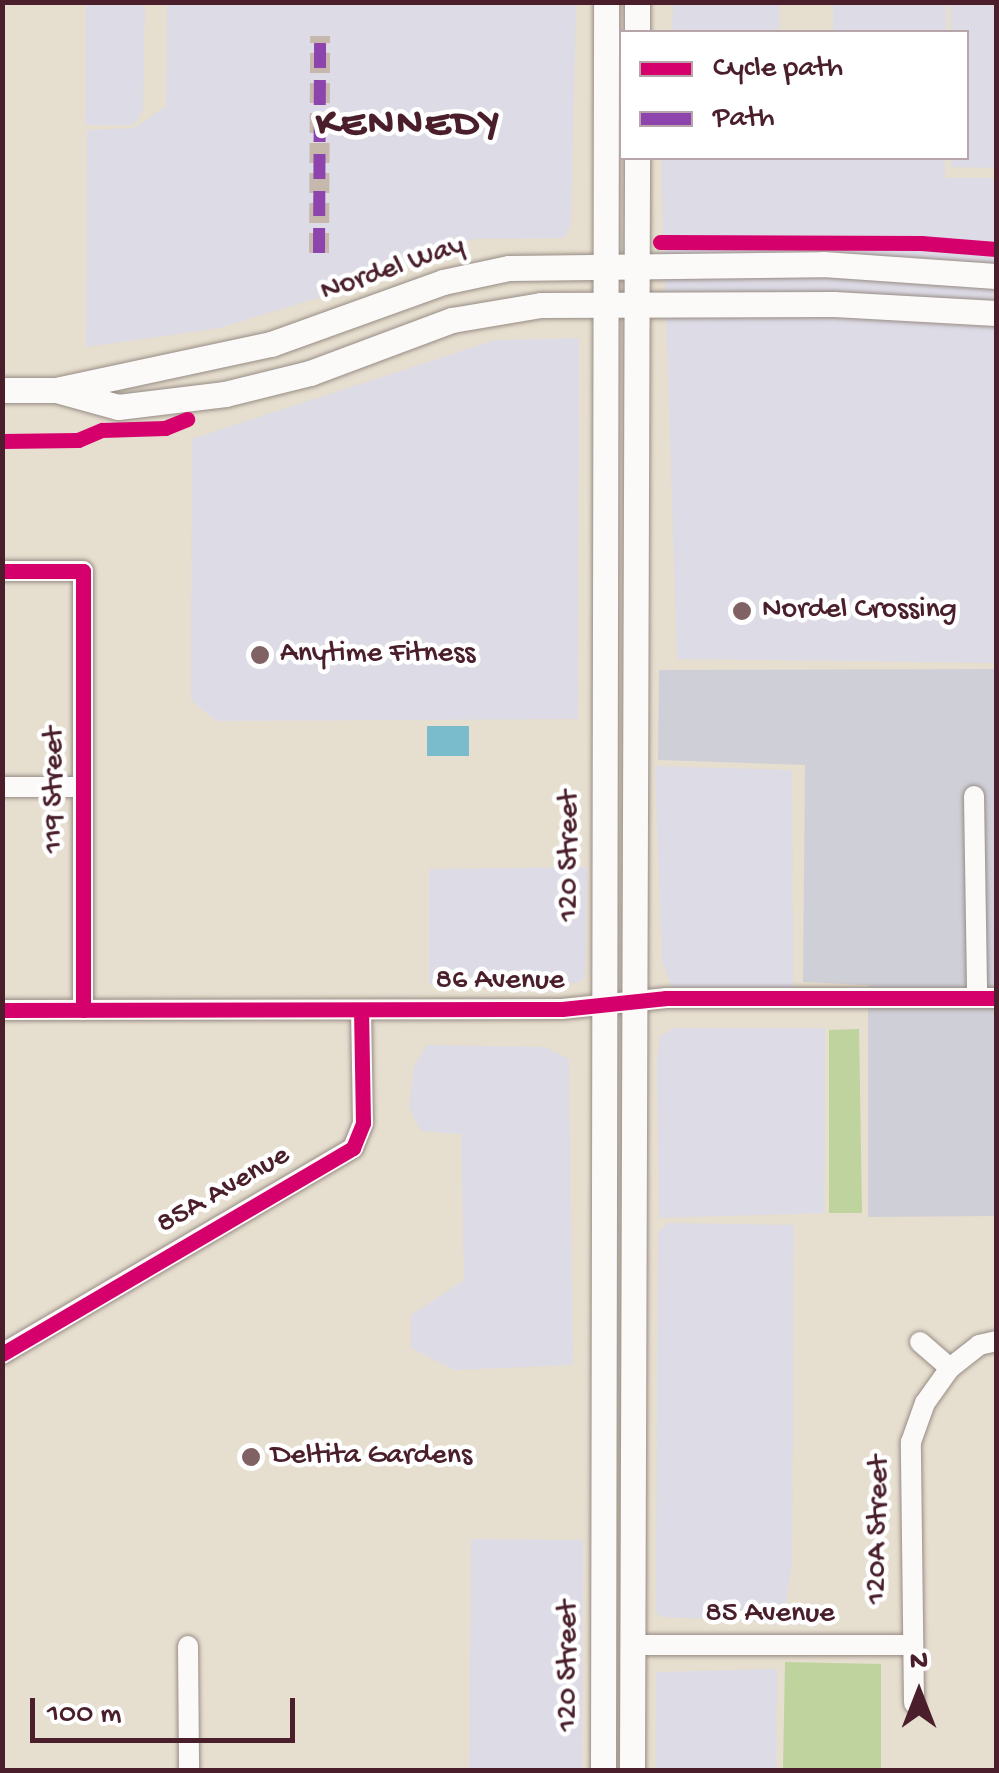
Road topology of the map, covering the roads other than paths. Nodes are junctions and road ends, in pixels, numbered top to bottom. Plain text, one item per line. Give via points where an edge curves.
1 (606, 2) edge
2 (637, 2) edge
3 (637, 30) edge
4 (637, 160) edge
5 (606, 264) junction
6 (637, 264) junction
7 (996, 276) edge
8 (606, 303) junction
9 (637, 303) junction
10 (996, 313) edge
11 (2, 390) edge
12 (56, 390) junction
13 (2, 571) edge
14 (604, 621) junction
15 (634, 712) junction
16 (2, 787) edge
17 (83, 787) junction
18 (974, 796) dead end
19 (987, 998) edge
20 (632, 1002) junction
21 (603, 1006) junction
22 (2, 1010) edge
23 (83, 1010) junction
24 (362, 1010) junction
25 (996, 1341) edge
26 (920, 1342) dead end
27 (2, 1354) edge
28 (950, 1368) junction
29 (603, 1510) junction
30 (908, 1645) junction
31 (188, 1646) dead end
32 (632, 1646) junction
33 (914, 1702) dead end
34 (188, 1770) edge
35 (603, 1770) edge
36 (632, 1770) edge

1 - 5 main road, 120 Street
2 - 3 main road
4 - 6 main road, 120 Street
5 - 6 main road, Nordel Way
5 - 8 main road, 120 Street
5 - 12 main road, Nordel Way via 477,274 271,344
6 - 7 main road, Nordel Way via 823,264
6 - 9 main road, 120 Street
8 - 9 main road, Nordel Way
8 - 12 main road, Nordel Way via 513,308 452,320 310,372 224,394 118,407
8 - 14 main road, 120 Street
9 - 10 main road, Nordel Way
9 - 15 main road, 120 Street
11 - 12 main road, Nordel Way
13 - 17 street, 119 Street via 83,571
14 - 15 main road via 618,642 622,698
14 - 21 main road, 120 Street
15 - 20 main road, 120 Street
16 - 17 street
17 - 23 street, 119 Street
18 - 19 street
19 - 20 street, 86 Avenue
20 - 21 street, 86 Avenue
20 - 32 main road, 120 Street
21 - 24 street, 86 Avenue
21 - 29 main road, 120 Street
22 - 23 street, 86 Avenue
23 - 24 street, 86 Avenue
24 - 27 street, 85A Avenue via 363,1123 353,1148
25 - 28 street via 979,1345
26 - 28 street
28 - 30 street, 120A Street via 925,1403 911,1442
29 - 32 main road via 621,1551 620,1637
29 - 35 main road, 120 Street
30 - 32 street, 85 Avenue
30 - 33 street, 120A Street
31 - 34 street
32 - 36 main road, 120 Street

